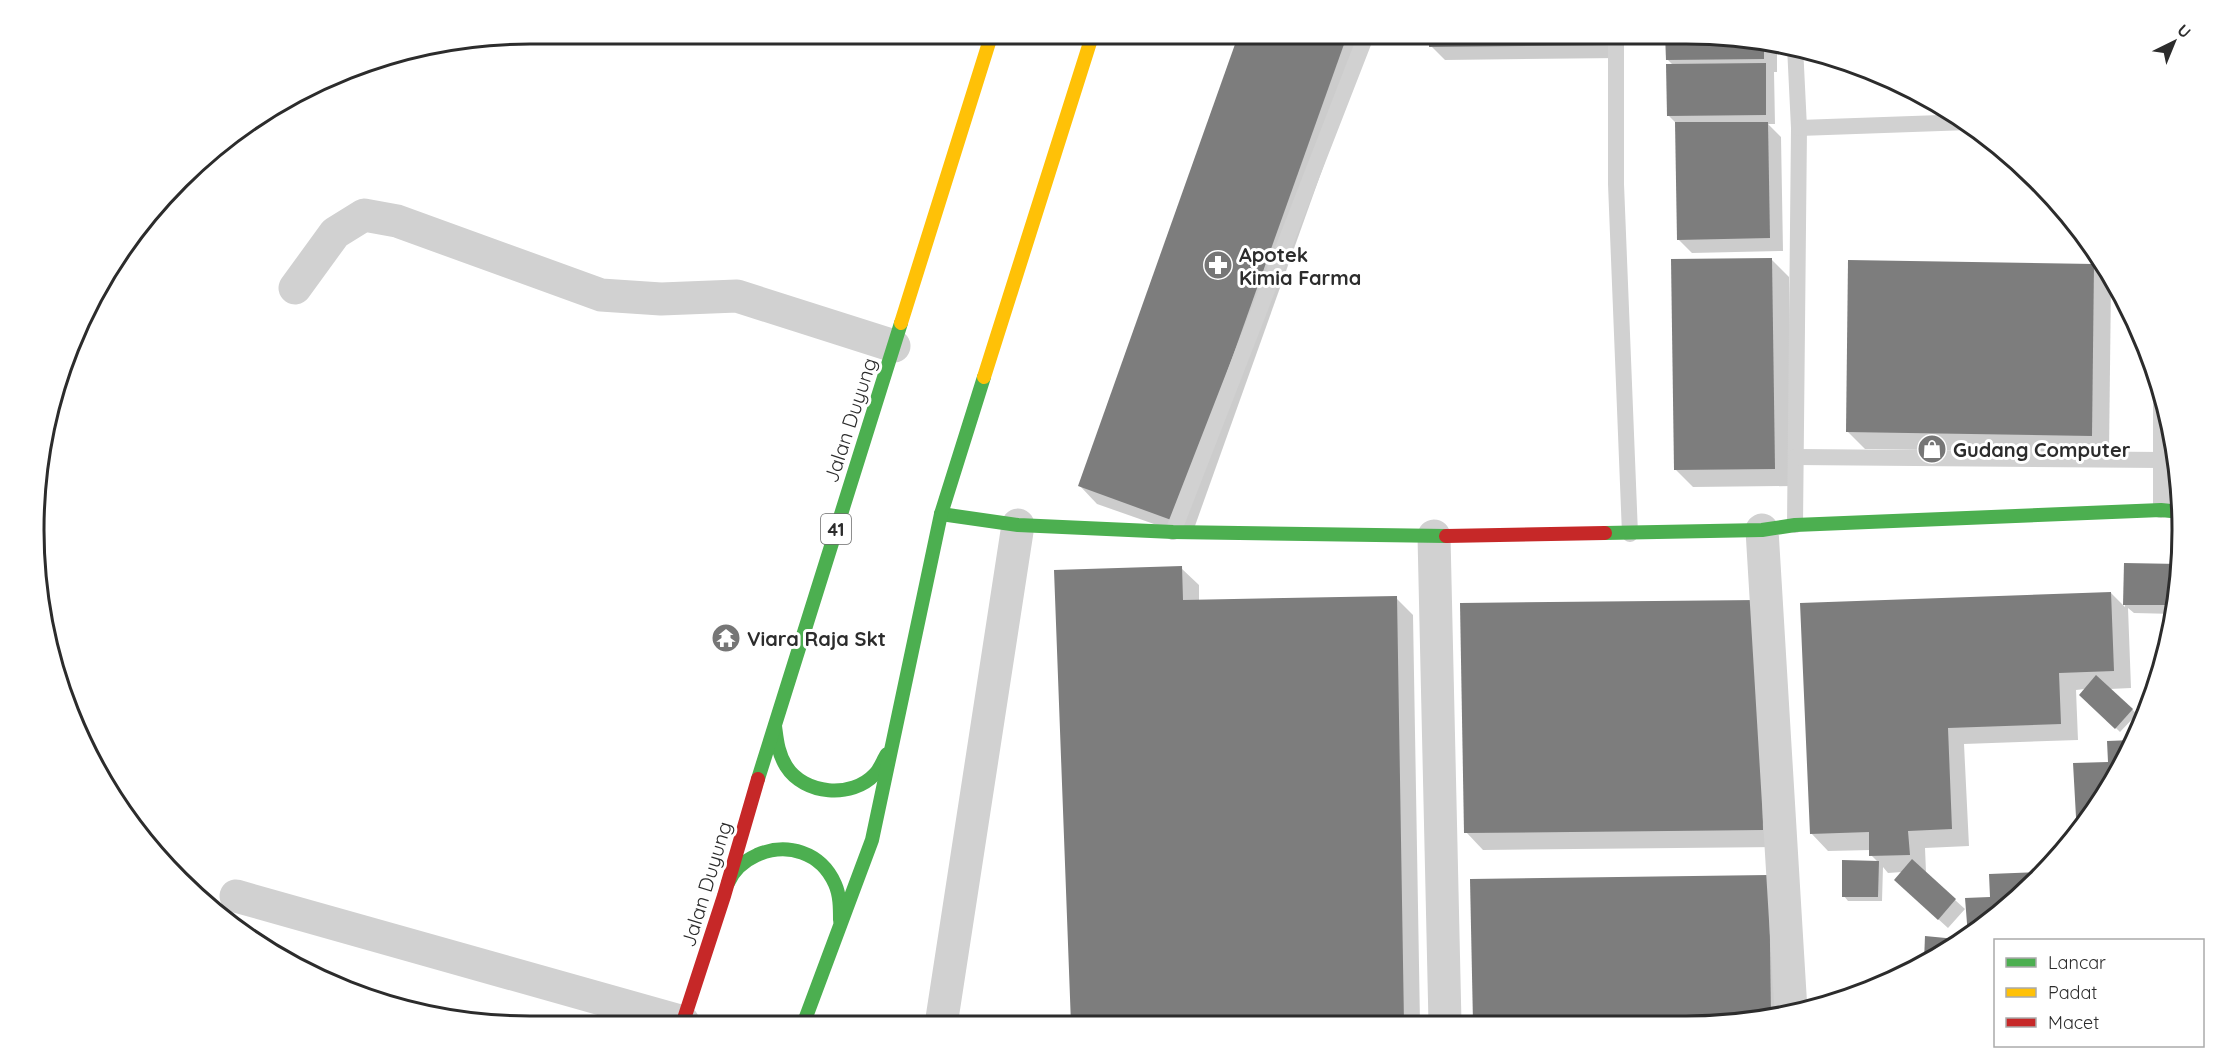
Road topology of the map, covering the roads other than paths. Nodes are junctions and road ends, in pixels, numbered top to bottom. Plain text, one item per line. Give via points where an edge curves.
1 (989, 44) edge
2 (1090, 44) edge
3 (1364, 44) edge
4 (1616, 44) edge
5 (1796, 56) edge
6 (1953, 123) edge
7 (1799, 128) junction
8 (295, 288) dead end
9 (894, 346) junction
10 (2165, 444) edge
11 (1796, 457) junction
12 (2162, 460) junction
13 (2161, 510) junction
14 (2171, 511) edge
15 (941, 513) junction
16 (1018, 525) junction
17 (1795, 525) junction
18 (1762, 530) junction
19 (1173, 532) junction
20 (1630, 534) junction
21 (1434, 536) junction
22 (776, 719) junction
23 (891, 743) junction
24 (236, 896) dead end
25 (724, 896) junction
26 (839, 924) junction
27 (1791, 1004) edge
28 (655, 1016) edge
29 (686, 1016) edge
30 (806, 1016) edge
31 (942, 1016) edge
32 (1445, 1016) edge

1 - 9 main road, Jalan Duyung / 41
2 - 15 main road
3 - 19 lane
4 - 20 lane via 1616,184
5 - 7 lane
6 - 7 lane
7 - 11 lane
8 - 9 street via 335,232 364,215 397,221 601,296 736,296
9 - 22 main road, Jalan Duyung / 41
10 - 12 lane
11 - 12 lane
11 - 17 lane
12 - 13 lane
13 - 14 main road
13 - 17 main road
15 - 16 main road
15 - 23 main road
16 - 19 main road
16 - 31 street
17 - 18 main road
18 - 20 main road
18 - 27 street
19 - 21 main road
20 - 21 main road
21 - 32 street
22 - 23 main road via 774,737 778,754 801,782 817,790 855,788 872,777 884,762
22 - 25 main road, Jalan Duyung / 41
23 - 26 main road via 872,840
24 - 28 street
25 - 26 main road via 730,878 742,863 776,848 796,849 828,870 841,905
25 - 29 main road, Jalan Duyung / 41
26 - 30 main road

